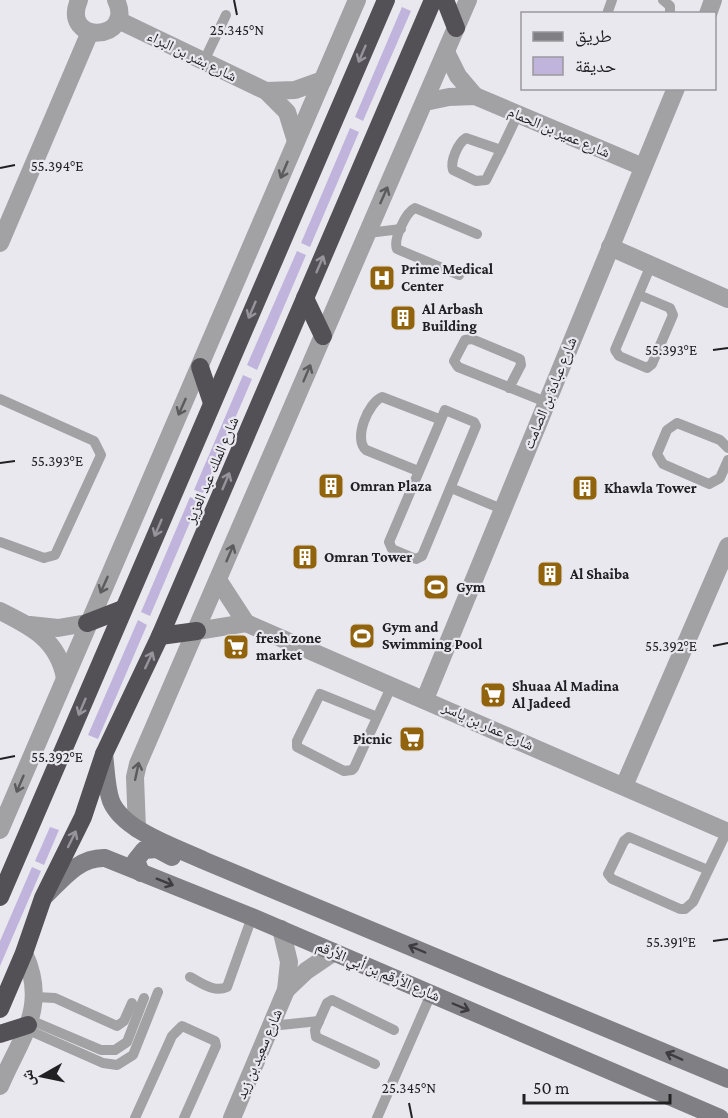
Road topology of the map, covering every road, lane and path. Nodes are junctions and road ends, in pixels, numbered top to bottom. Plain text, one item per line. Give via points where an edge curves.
1 (79, 0) edge
2 (116, 0) edge
3 (357, 0) edge
4 (386, 0) edge
5 (433, 0) edge
6 (445, 0) edge
7 (468, 0) edge
8 (663, 0) edge
9 (670, 12) edge
10 (225, 15) dead end
11 (118, 20) junction
12 (456, 27) junction
13 (90, 32) junction
14 (447, 54) junction
15 (204, 61) junction
16 (323, 80) junction
17 (675, 90) edge
18 (266, 91) junction
19 (475, 96) junction
20 (425, 102) junction
21 (518, 114) junction
22 (296, 141) junction
23 (501, 150) junction
24 (643, 167) junction
25 (401, 229) junction
26 (368, 233) junction
27 (477, 234) dead end
28 (0, 243) edge
29 (610, 247) junction
30 (651, 266) junction
31 (459, 275) dead end
32 (639, 295) junction
33 (305, 298) junction
34 (728, 299) edge
35 (322, 336) junction
36 (200, 367) junction
37 (509, 388) junction
38 (0, 399) edge
39 (546, 402) junction
40 (212, 403) junction
41 (439, 419) junction
42 (728, 448) edge
43 (727, 467) edge
44 (418, 471) junction
45 (451, 488) junction
46 (502, 509) junction
47 (0, 542) edge
48 (728, 546) edge
49 (723, 572) edge
50 (218, 580) junction
51 (123, 609) junction
52 (0, 611) edge
53 (87, 623) junction
54 (246, 623) junction
55 (28, 625) junction
56 (197, 631) junction
57 (160, 636) junction
58 (65, 678) junction
59 (392, 685) junction
60 (425, 699) junction
61 (377, 717) junction
62 (104, 754) junction
63 (624, 786) junction
64 (137, 829) junction
65 (0, 830) edge
66 (727, 831) edge
67 (205, 861) junction
68 (708, 870) junction
69 (141, 873) junction
70 (0, 897) edge
71 (43, 898) junction
72 (252, 917) junction
73 (280, 929) junction
74 (334, 952) junction
75 (24, 953) junction
76 (190, 977) dead end
77 (286, 990) junction
78 (158, 992) dead end
79 (431, 994) junction
80 (36, 997) junction
81 (144, 998) dead end
82 (132, 1003) dead end
83 (0, 1009) edge
84 (319, 1021) junction
85 (28, 1025) junction
86 (271, 1026) junction
87 (394, 1030) dead end
88 (0, 1034) edge
89 (375, 1064) dead end
90 (728, 1080) edge
91 (0, 1086) edge
92 (135, 1118) edge
93 (184, 1118) edge
94 (232, 1118) edge
95 (377, 1118) edge
96 (720, 1118) edge

1 - 13 street via 76,15
2 - 11 street via 120,7
3 - 16 street
4 -> 40 highway, شارع الملك عبد العزيز
33 -> 5 highway, شارع الملك عبد العزيز
6 - 12 highway
7 - 12 street
8 - 9 lane via 670,6
10 - 15 lane
11 - 13 street via 106,32
11 - 15 street, شارع بشر بن البراء
12 - 14 street
13 - 28 street
14 - 19 street, شارع عمير بن الحمام via 458,76
14 - 20 street
15 - 18 street, شارع بشر بن البراء
16 - 18 street, شارع بشر بن البراء via 295,90
16 - 22 street
17 - 24 street, شارع عبادة بن الصامت
18 - 22 street, شارع بشر بن البراء via 287,112
19 - 20 street, شارع عمير بن الحمام
19 - 21 street, شارع عمير بن الحمام
26 -> 20 street
21 - 23 lane
21 - 24 street, شارع عمير بن الحمام
22 -> 36 street
23 - 23 lane via 466,138 461,141 452,167 457,174 483,182 489,178
24 - 29 street, شارع عبادة بن الصامت
25 - 26 lane
25 - 27 lane via 415,208
25 - 31 lane via 397,249
26 - 35 street
29 - 30 street
29 - 39 street, شارع عبادة بن الصامت
30 - 32 lane
30 - 34 street
32 - 32 lane via 615,350 619,356 646,368 652,364 673,315 670,308
33 - 35 highway
57 -> 33 highway, شارع الملك عبد العزيز
50 -> 35 street
36 - 40 highway
36 -> 53 street
37 - 37 lane via 456,366 455,359 465,340 472,339 520,359 521,365
37 - 39 lane
38 - 47 lane via 94,441 101,455 55,555 44,558
39 - 46 street, شارع عبادة بن الصامت
40 -> 51 highway, شارع الملك عبد العزيز
41 - 44 lane
41 - 44 lane via 382,397 375,402 359,435 366,450
41 - 45 lane via 448,410 476,424
42 - 43 lane via 720,440 677,423 668,430 657,454 663,464 705,484 717,481
44 - 45 lane via 390,540 392,549 420,558
45 - 46 lane
46 - 60 street, شارع عبادة بن الصامت
48 - 49 street
49 - 63 street
50 - 54 street
50 - 56 street
51 - 53 highway
51 -> 70 highway, شارع الملك عبد العزيز
52 - 55 street
53 - 55 street via 58,627
53 - 58 street
54 - 56 street
54 - 59 street, شارع عمار بن ياسر
55 - 58 street via 53,646
56 - 57 highway
64 -> 56 street via 138,764
62 -> 57 highway, شارع الملك عبد العزيز
58 -> 65 street
59 - 60 street, شارع عمار بن ياسر
59 - 61 lane
60 - 63 street, شارع عمار بن ياسر
61 - 61 lane via 349,772 297,747 320,693
62 - 64 street via 111,801
71 -> 62 highway, شارع الملك عبد العزيز via 83,816
63 - 66 street, شارع عمار بن ياسر
64 - 67 street
66 - 68 lane
67 - 69 street via 181,862 150,848 136,860
90 -> 67 street
68 - 68 lane via 628,837 608,874 680,909 690,906
69 - 71 street, شارع الأرقم بن أبي الأرقم via 93,857 82,862
69 -> 72 street, شارع الأرقم بن أبي الأرقم
71 - 75 highway, شارع الملك عبد العزيز
72 - 73 street, شارع الأرقم بن أبي الأرقم
72 - 76 lane via 227,987 212,988
73 - 74 street, شارع الأرقم بن أبي الأرقم
73 - 77 street, شارع سعيد بن زيد via 289,962
74 - 77 street, شارع سعيد بن زيد
74 - 79 street, شارع الأرقم بن أبي الأرقم
75 - 80 street via 32,970
75 - 83 highway, شارع الملك عبد العزيز
77 - 86 street, شارع سعيد بن زيد
78 - 85 lane via 136,1049 128,1060 117,1065 103,1062
79 - 95 lane
79 -> 96 street, شارع الأرقم بن أبي الأرقم
80 - 82 lane via 55,998 117,1026 124,1021
80 - 85 street
81 - 85 lane via 127,1042 115,1050 101,1050
84 - 86 lane
84 - 87 lane via 331,1000
84 - 89 lane via 316,1037
85 - 88 highway
85 - 91 street
86 - 94 street, شارع سعيد بن زيد
92 - 93 lane via 172,1036 182,1026 215,1041 216,1046

